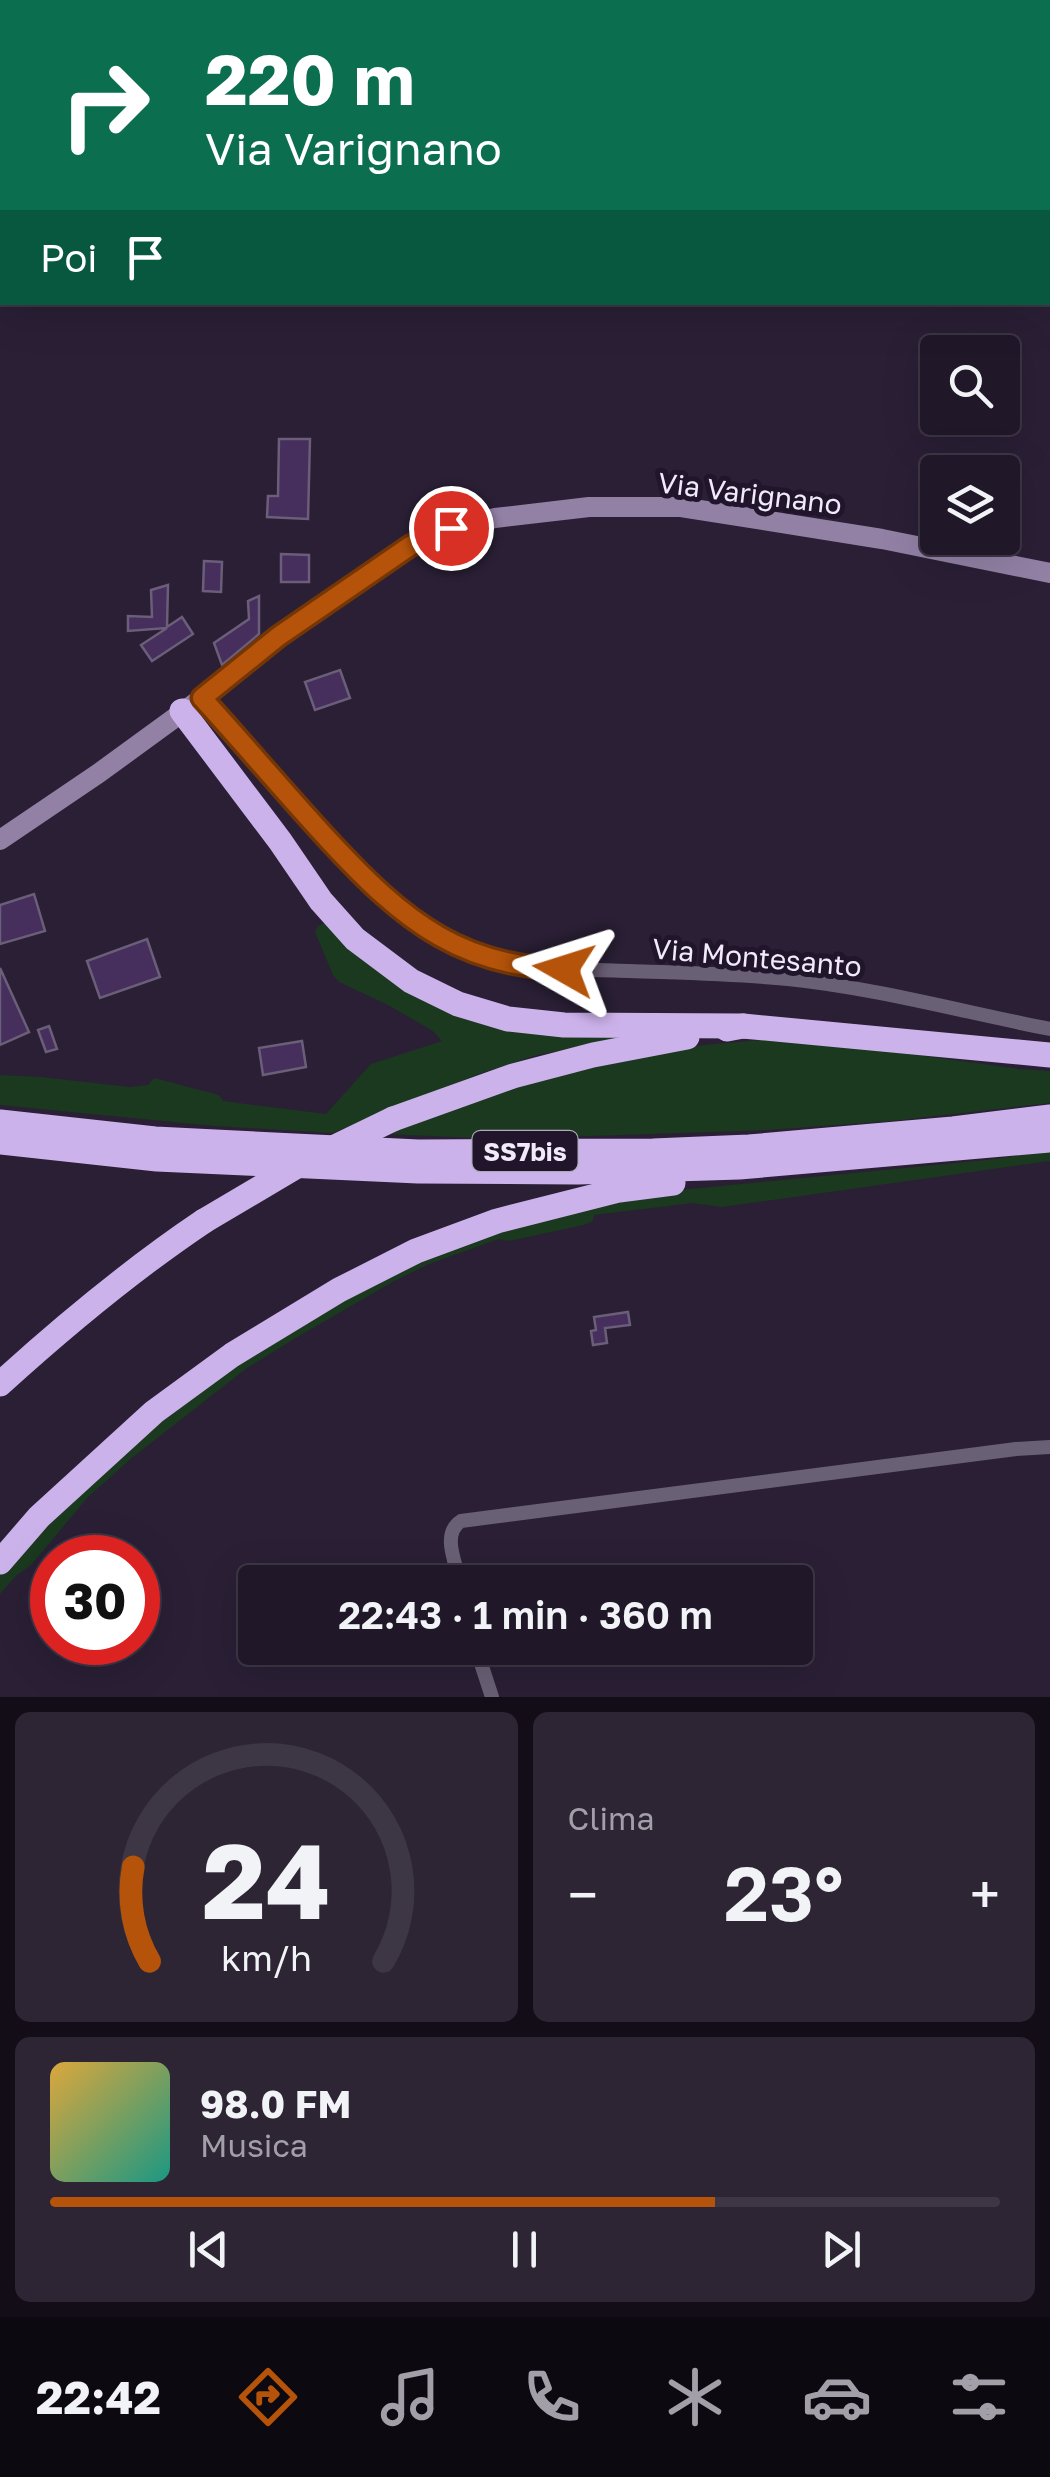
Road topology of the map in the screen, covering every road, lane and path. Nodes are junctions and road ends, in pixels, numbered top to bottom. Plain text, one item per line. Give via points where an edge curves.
1 (1050, 573) edge
2 (192, 704) junction
3 (0, 840) edge
4 (743, 1026) junction
5 (1050, 1029) edge
6 (1050, 1054) edge
7 (1050, 1117) edge
8 (0, 1122) edge
9 (1050, 1140) edge
10 (6, 1144) edge
11 (710, 1168) junction
12 (0, 1384) edge
13 (1050, 1447) edge
14 (0, 1562) edge
15 (456, 1565) edge
16 (482, 1665) edge
17 (492, 1697) edge

1 - 2 street, Via Varignano via 682,507 540,511 451,528 410,546
2 - 3 street, Via Varignano
2 - 4 highway via 321,901 356,939 412,982 508,1019 564,1026
2 - 5 street, Via Montesanto via 378,892 438,936 474,952 540,968 852,988
4 - 6 highway
4 - 12 highway, bridge via 513,1076 393,1120 302,1163 154,1254
7 - 8 highway, SS7bis via 634,1151 418,1152 155,1139
9 - 11 highway, SS7bis
10 - 11 highway, SS7bis via 418,1172
11 - 14 highway via 669,1185 619,1190 497,1221 339,1290 232,1354 154,1412 39,1517
13 - 15 street via 461,1522 449,1536
16 - 17 street

